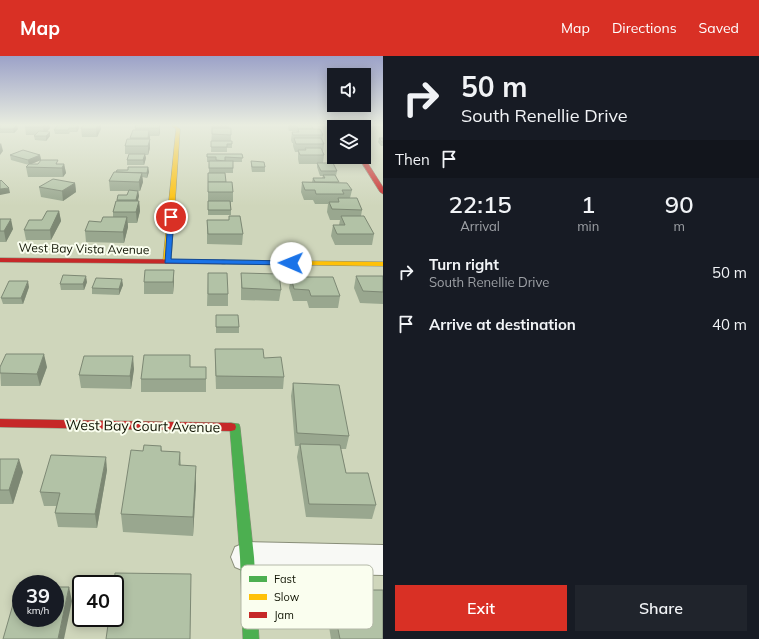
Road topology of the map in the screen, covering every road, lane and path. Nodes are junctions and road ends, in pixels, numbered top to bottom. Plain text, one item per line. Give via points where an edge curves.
1 (176, 152) edge
2 (366, 164) edge
3 (383, 192) edge
4 (0, 260) edge
5 (168, 261) junction
6 (383, 264) edge
7 (0, 423) edge
8 (247, 557) junction
9 (383, 560) edge
10 (247, 565) edge
11 (251, 629) edge
12 (251, 639) edge

1 - 5 street
2 - 3 street
4 - 5 street, West Bay Vista Avenue
5 - 6 street, West Bay Vista Avenue
7 - 8 street, West Bay Court Avenue via 236,427
8 - 9 street
8 - 10 street
11 - 12 street

